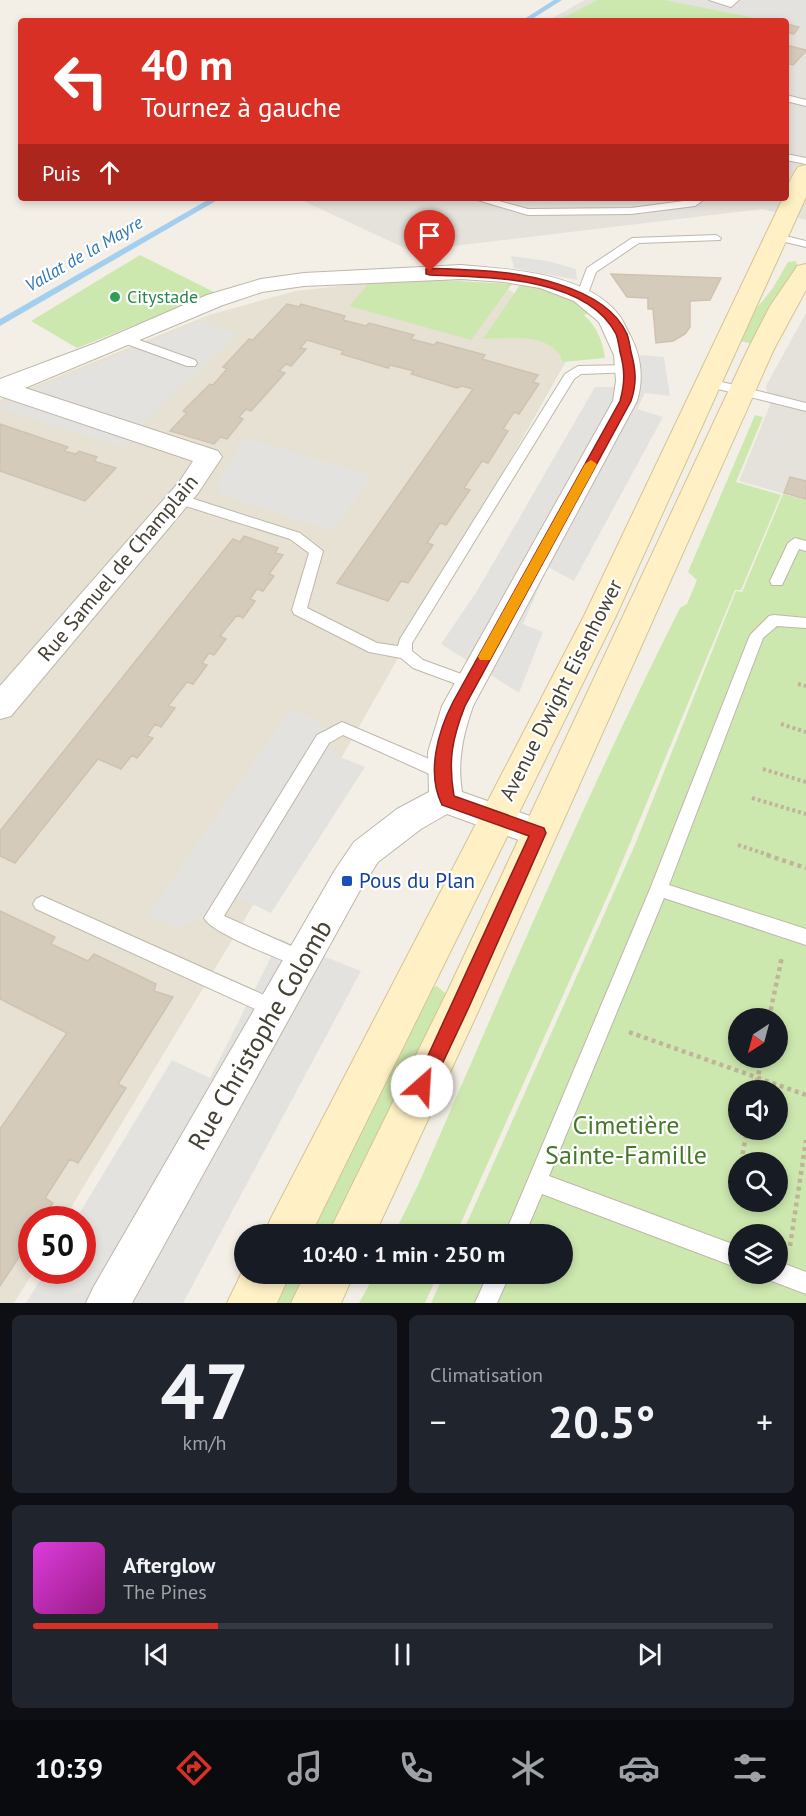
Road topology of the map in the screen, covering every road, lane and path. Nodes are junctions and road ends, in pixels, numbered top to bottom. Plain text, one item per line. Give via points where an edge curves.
1 (713, 0) edge
2 (735, 0) edge
3 (789, 99) edge
4 (806, 103) edge
5 (789, 158) edge
6 (806, 161) edge
7 (806, 172) edge
8 (487, 201) edge
9 (697, 201) edge
10 (777, 237) junction
11 (716, 238) dead end
12 (806, 244) edge
13 (806, 271) edge
14 (582, 297) junction
15 (125, 339) junction
16 (191, 363) dead end
17 (630, 369) junction
18 (710, 383) junction
19 (1, 388) edge
20 (741, 391) junction
21 (806, 407) edge
22 (178, 500) junction
23 (806, 546) edge
24 (777, 581) dead end
25 (806, 623) edge
26 (405, 653) junction
27 (470, 683) junction
28 (798, 684) dead end
29 (806, 686) edge
30 (0, 707) edge
31 (781, 724) dead end
32 (806, 732) edge
33 (763, 769) dead end
34 (806, 782) edge
35 (445, 786) junction
36 (752, 798) dead end
37 (806, 814) edge
38 (496, 818) junction
39 (538, 833) junction
40 (738, 845) dead end
41 (806, 868) edge
42 (659, 889) junction
43 (42, 904) dead end
44 (787, 930) junction
45 (806, 936) edge
46 (303, 960) junction
47 (771, 1008) edge
48 (275, 1009) junction
49 (604, 1023) junction
50 (760, 1068) edge
51 (757, 1078) junction
52 (806, 1095) edge
53 (806, 1140) edge
54 (538, 1182) junction
55 (292, 1224) edge
56 (356, 1224) edge
57 (519, 1224) edge
58 (788, 1236) edge
59 (728, 1253) edge
60 (788, 1277) edge
61 (806, 1283) edge
62 (261, 1284) edge
63 (326, 1284) edge
64 (495, 1284) edge
65 (108, 1303) edge
66 (251, 1303) edge
67 (315, 1303) edge
68 (486, 1303) edge

1 - 2 lane via 731,4
3 - 4 lane
5 - 6 lane
7 - 10 main road, Avenue Dwight Eisenhower
8 - 9 lane via 540,212 632,211
10 - 12 lane
10 - 18 main road, Avenue Dwight Eisenhower
11 - 14 lane via 636,240 591,270
13 - 20 main road, Avenue Dwight Eisenhower via 783,306
14 - 15 street via 533,279 472,272 409,272 289,282 233,295
14 - 17 street via 600,308 621,334
15 - 16 lane
15 - 19 street
17 - 26 lane via 578,370 569,377 405,643
17 - 27 street via 626,401
18 - 20 lane
18 - 38 main road, Avenue Dwight Eisenhower via 600,616
19 - 22 street, Rue Samuel de Champlain via 209,457
20 - 21 lane
20 - 39 main road, Avenue Dwight Eisenhower
22 - 26 lane via 295,536 316,551 299,610 374,648
22 - 30 street, Rue Samuel de Champlain
23 - 24 lane via 795,543
25 - 42 lane via 774,620 757,635
26 - 27 lane via 418,664
27 - 35 street via 446,737
28 - 29 path
31 - 32 path
33 - 34 path
35 - 38 street
35 - 46 street, Rue Christophe Colomb via 430,806 366,852
35 - 46 lane via 342,728 323,739 213,918
36 - 37 path
38 - 39 street
38 - 55 main road, Avenue Dwight Eisenhower
39 - 56 main road, Avenue Dwight Eisenhower
40 - 41 path
42 - 44 lane
42 - 49 lane
43 - 48 lane
44 - 45 lane
44 - 47 path
46 - 48 street, Rue Christophe Colomb
48 - 65 street, Rue Christophe Colomb
49 - 51 path
49 - 54 lane
50 - 51 path
51 - 52 path
53 - 58 path
54 - 57 lane
54 - 59 lane
60 - 61 lane
62 - 66 main road
63 - 67 main road
64 - 68 lane

